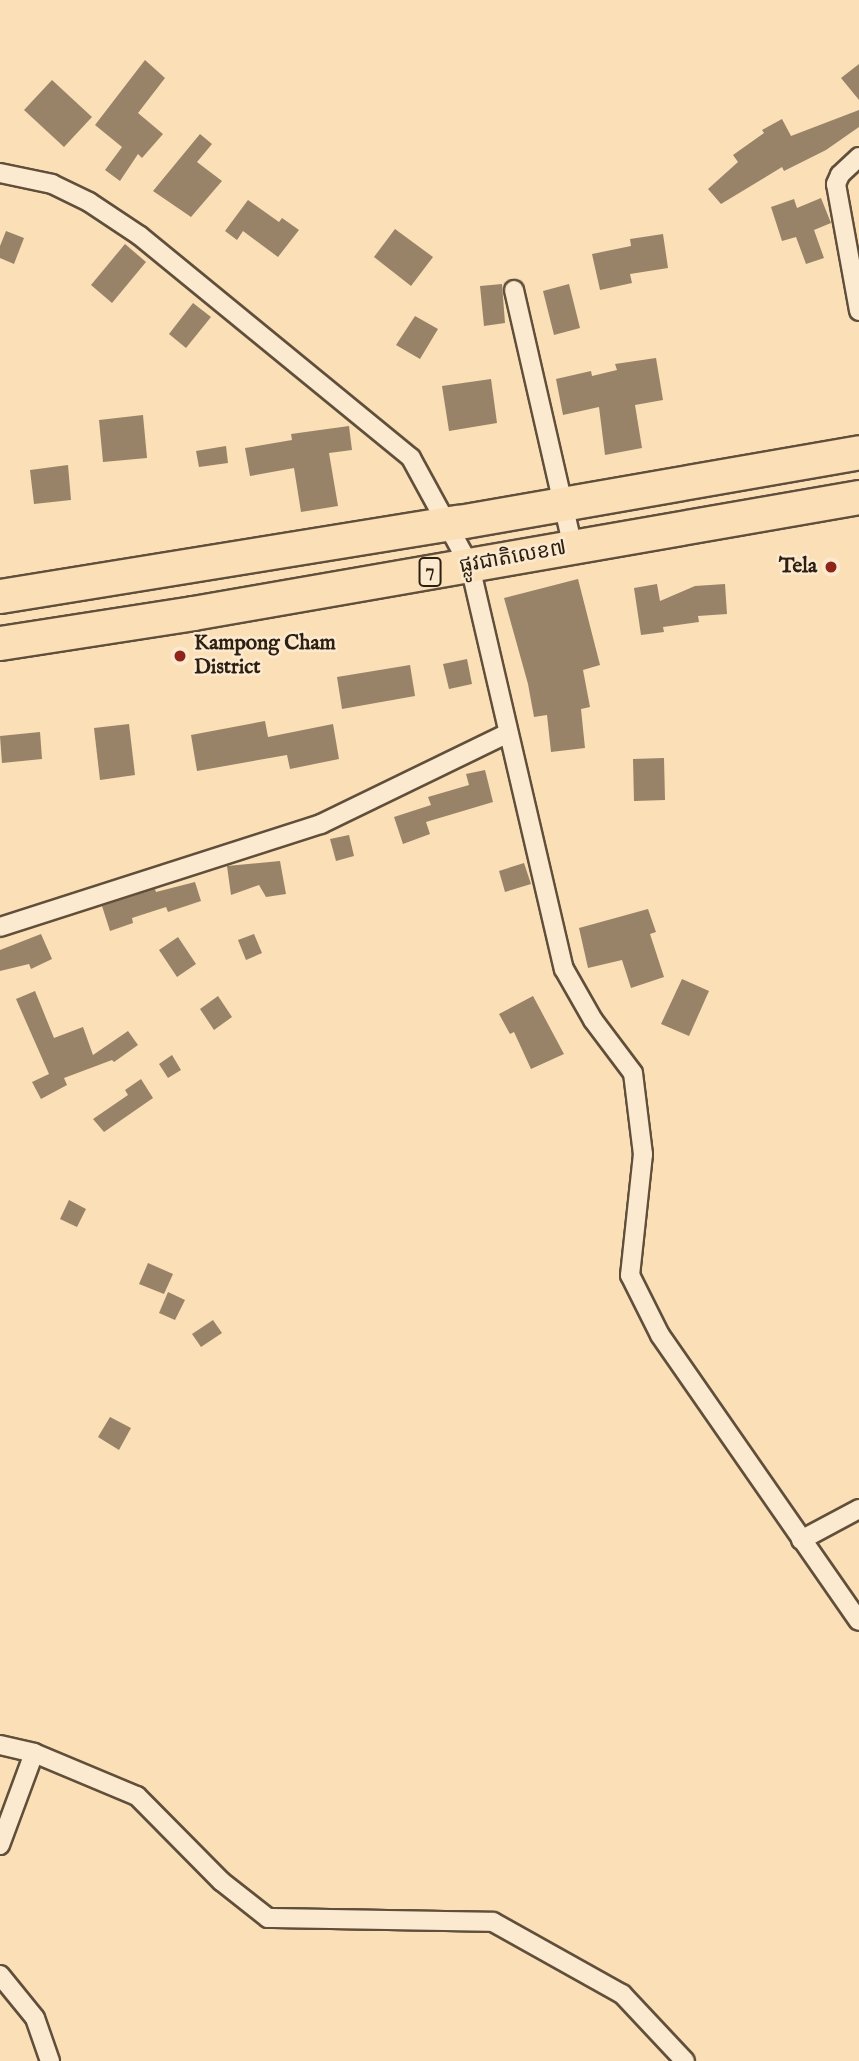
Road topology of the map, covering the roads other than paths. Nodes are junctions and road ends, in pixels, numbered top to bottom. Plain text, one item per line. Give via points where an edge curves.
1 (859, 157) edge
2 (0, 173) edge
3 (514, 290) dead end
4 (859, 311) edge
5 (859, 452) edge
6 (859, 497) edge
7 (573, 548) junction
8 (470, 566) junction
9 (0, 596) edge
10 (0, 643) edge
11 (508, 733) junction
12 (0, 926) edge
13 (859, 1509) edge
14 (801, 1540) junction
15 (859, 1621) edge
16 (0, 1745) edge
17 (34, 1753) junction
18 (0, 1845) edge
19 (0, 1975) edge
20 (50, 2061) edge
21 (685, 2061) edge

1 - 4 street via 836,184
2 - 8 street via 52,184 140,236 411,458
3 - 7 street
5 - 9 highway, 7
6 - 7 highway, ផ្លូវជាតិលេខ៧ / 7
7 - 8 highway, ផ្លូវជាតិលេខ៧ / 7
8 - 10 highway, ផ្លូវជាតិលេខ៧ / 7
8 - 11 street
11 - 12 street via 321,824
11 - 14 street via 564,970 593,1020 633,1073 643,1154 630,1275 660,1335
13 - 14 street
14 - 15 street
16 - 17 street
17 - 18 street
17 - 21 street via 137,1796 221,1881 268,1918 493,1922 622,1994
19 - 20 street via 35,2018

